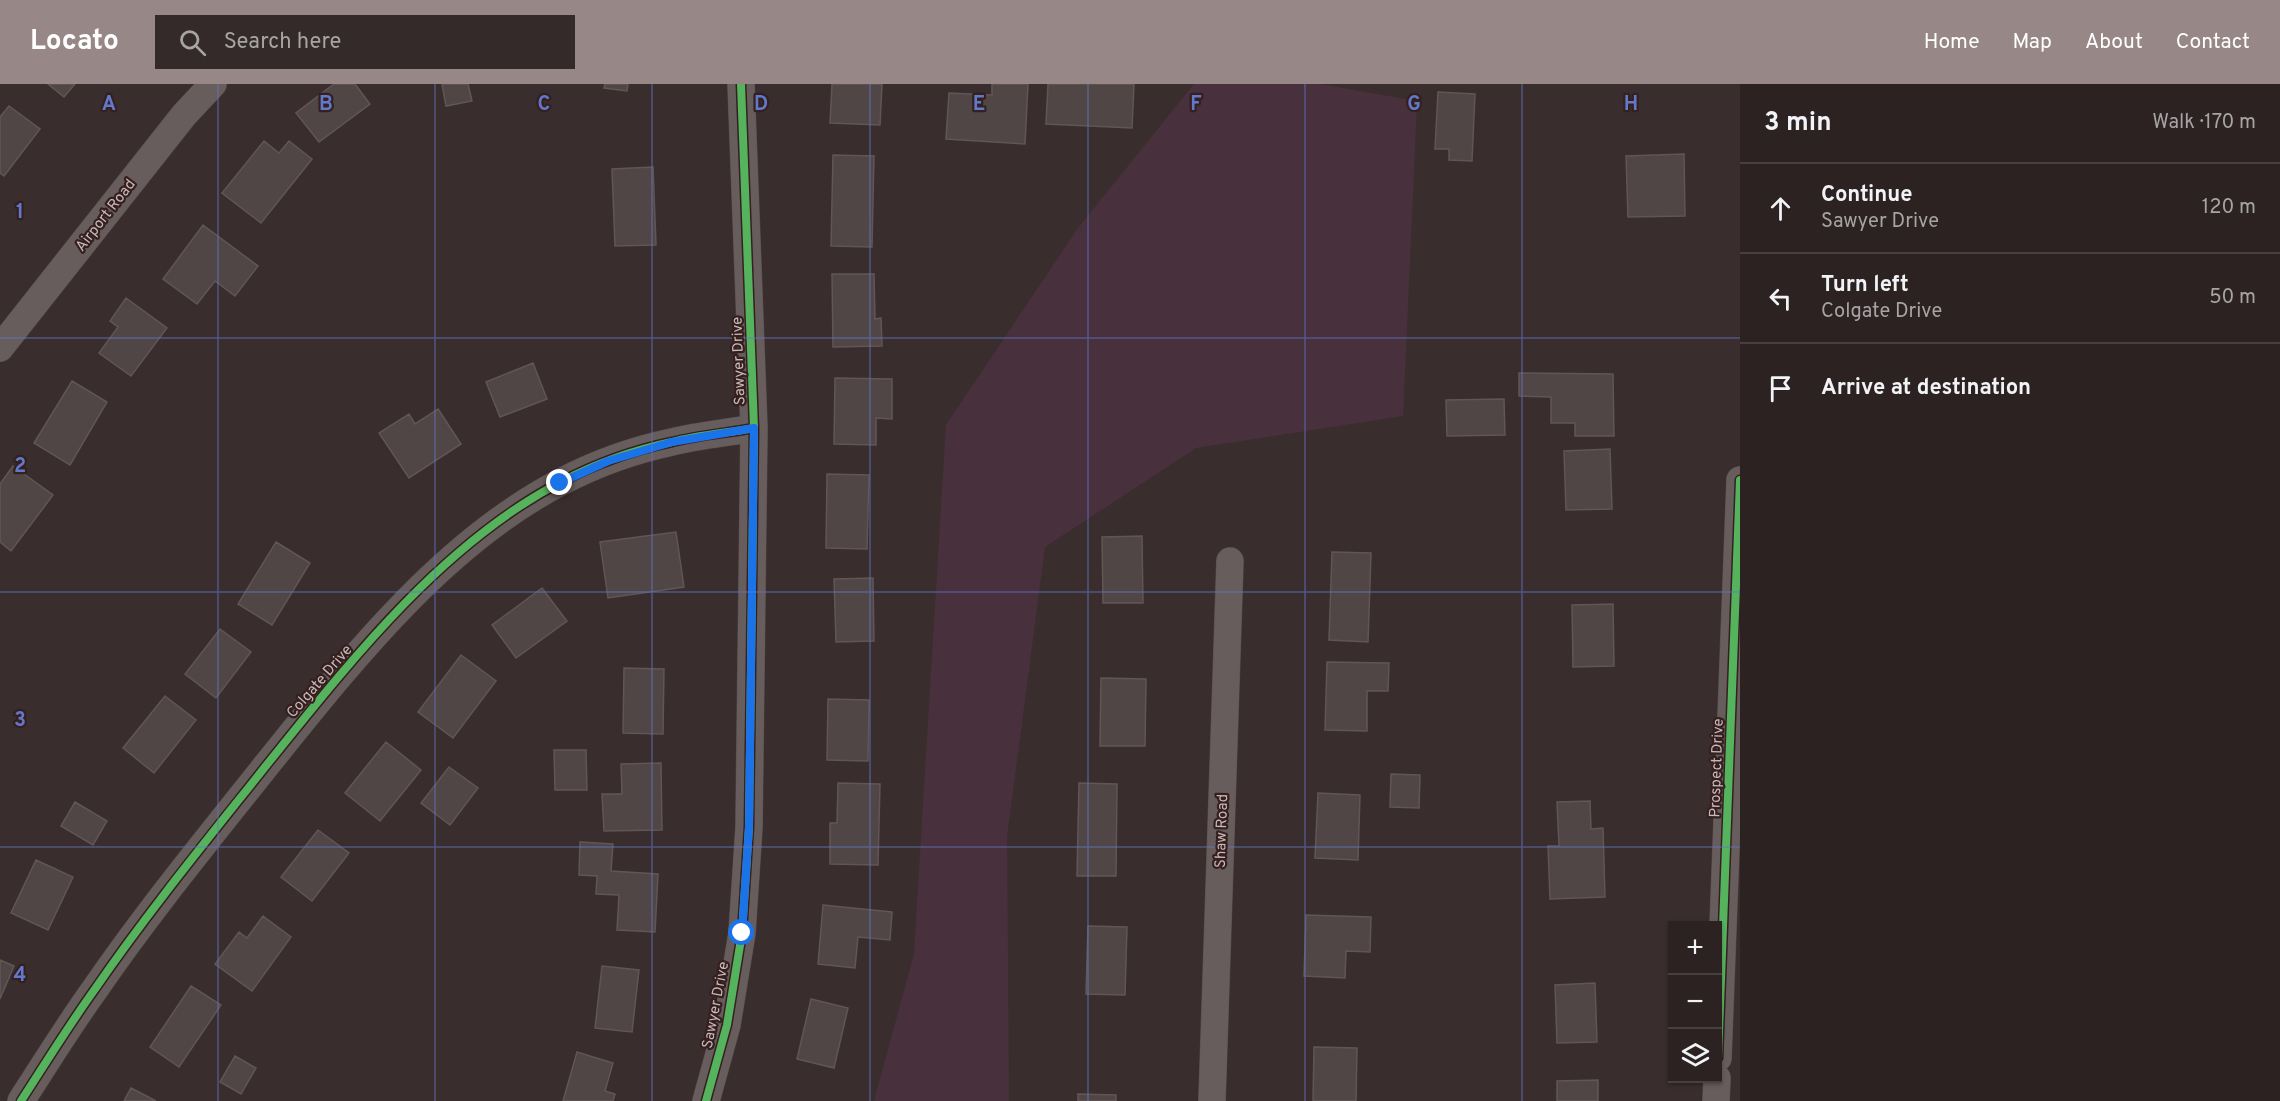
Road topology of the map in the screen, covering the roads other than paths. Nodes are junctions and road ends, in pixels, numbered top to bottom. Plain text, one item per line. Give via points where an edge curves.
1 (213, 84) edge
2 (741, 84) edge
3 (0, 348) edge
4 (754, 428) junction
5 (1740, 480) edge
6 (1230, 561) dead end
7 (1719, 1029) edge
8 (1717, 1083) edge
9 (21, 1101) edge
10 (706, 1101) edge
11 (1212, 1101) edge
12 (1716, 1101) edge

1 - 3 street, Airport Road via 184,115
2 - 4 street, Sawyer Drive
4 - 9 street, Colgate Drive via 672,442 608,461 560,483 511,513 440,567 315,705 166,892 95,988
4 - 10 street, Sawyer Drive via 749,827 742,933 727,1025
5 - 7 street, Prospect Drive
6 - 11 street, Shaw Road
8 - 12 street

